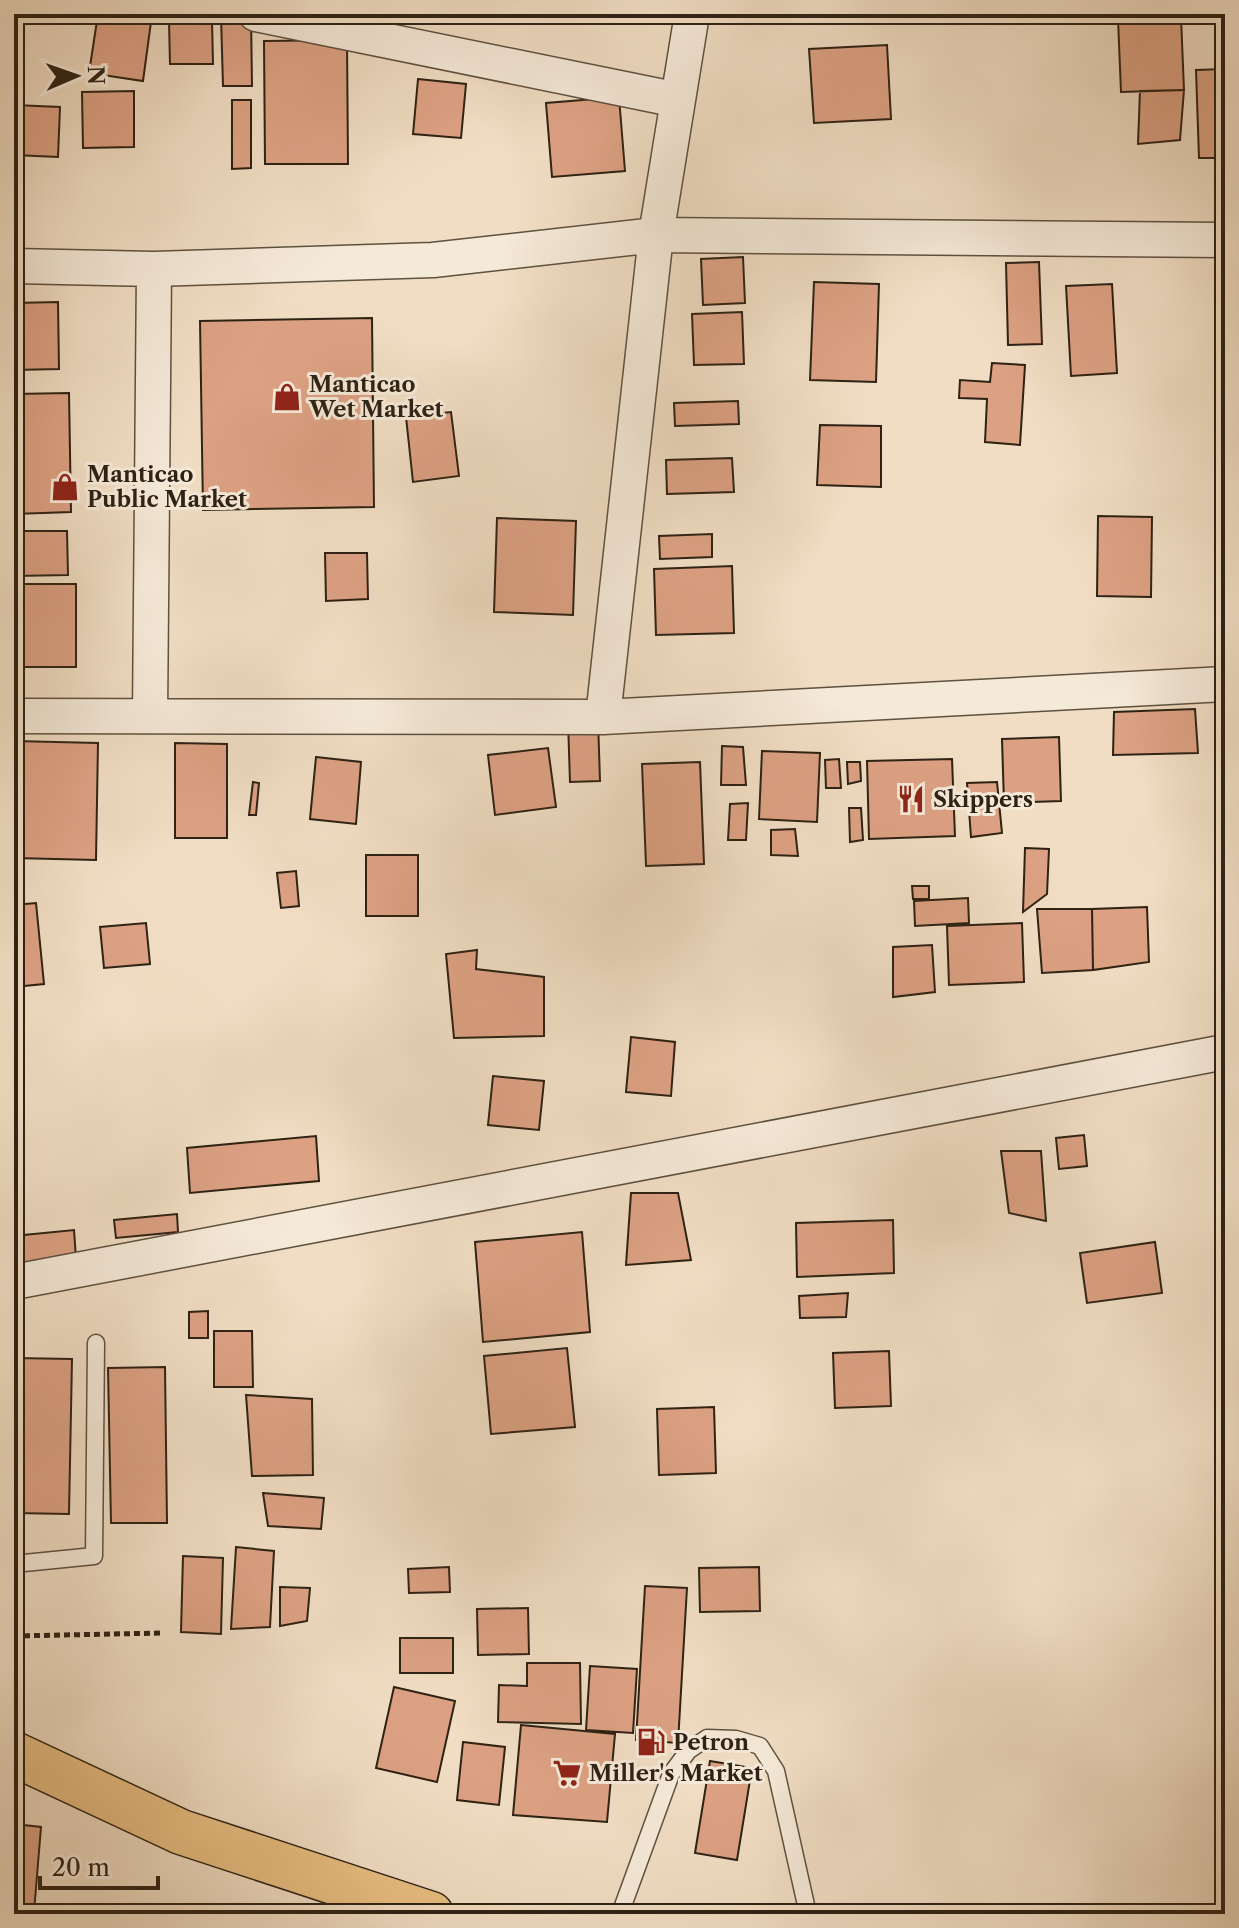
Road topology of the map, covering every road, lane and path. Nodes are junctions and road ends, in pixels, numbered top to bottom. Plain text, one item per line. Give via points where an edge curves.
1 (256, 14) edge
2 (692, 14) edge
3 (678, 100) junction
4 (656, 235) junction
5 (1225, 240) edge
6 (14, 266) edge
7 (154, 269) junction
8 (1225, 684) edge
9 (14, 716) edge
10 (150, 716) junction
11 (603, 717) junction
12 (1225, 1052) edge
13 (14, 1282) edge
14 (96, 1343) dead end
15 (14, 1564) edge
16 (163, 1633) dead end
17 (14, 1636) edge
18 (14, 1754) edge
19 (431, 1914) edge
20 (620, 1914) edge
21 (808, 1914) edge

1 - 3 street
2 - 3 street
3 - 4 street
4 - 5 street
4 - 7 street via 433,260
4 - 11 street
6 - 7 street
7 - 10 street
8 - 11 street
9 - 10 street
10 - 11 street
12 - 13 street
14 - 15 lane via 94,1556
16 - 17 path
18 - 19 highway via 181,1832
20 - 21 lane via 671,1774 688,1751 707,1738 760,1746 776,1771

